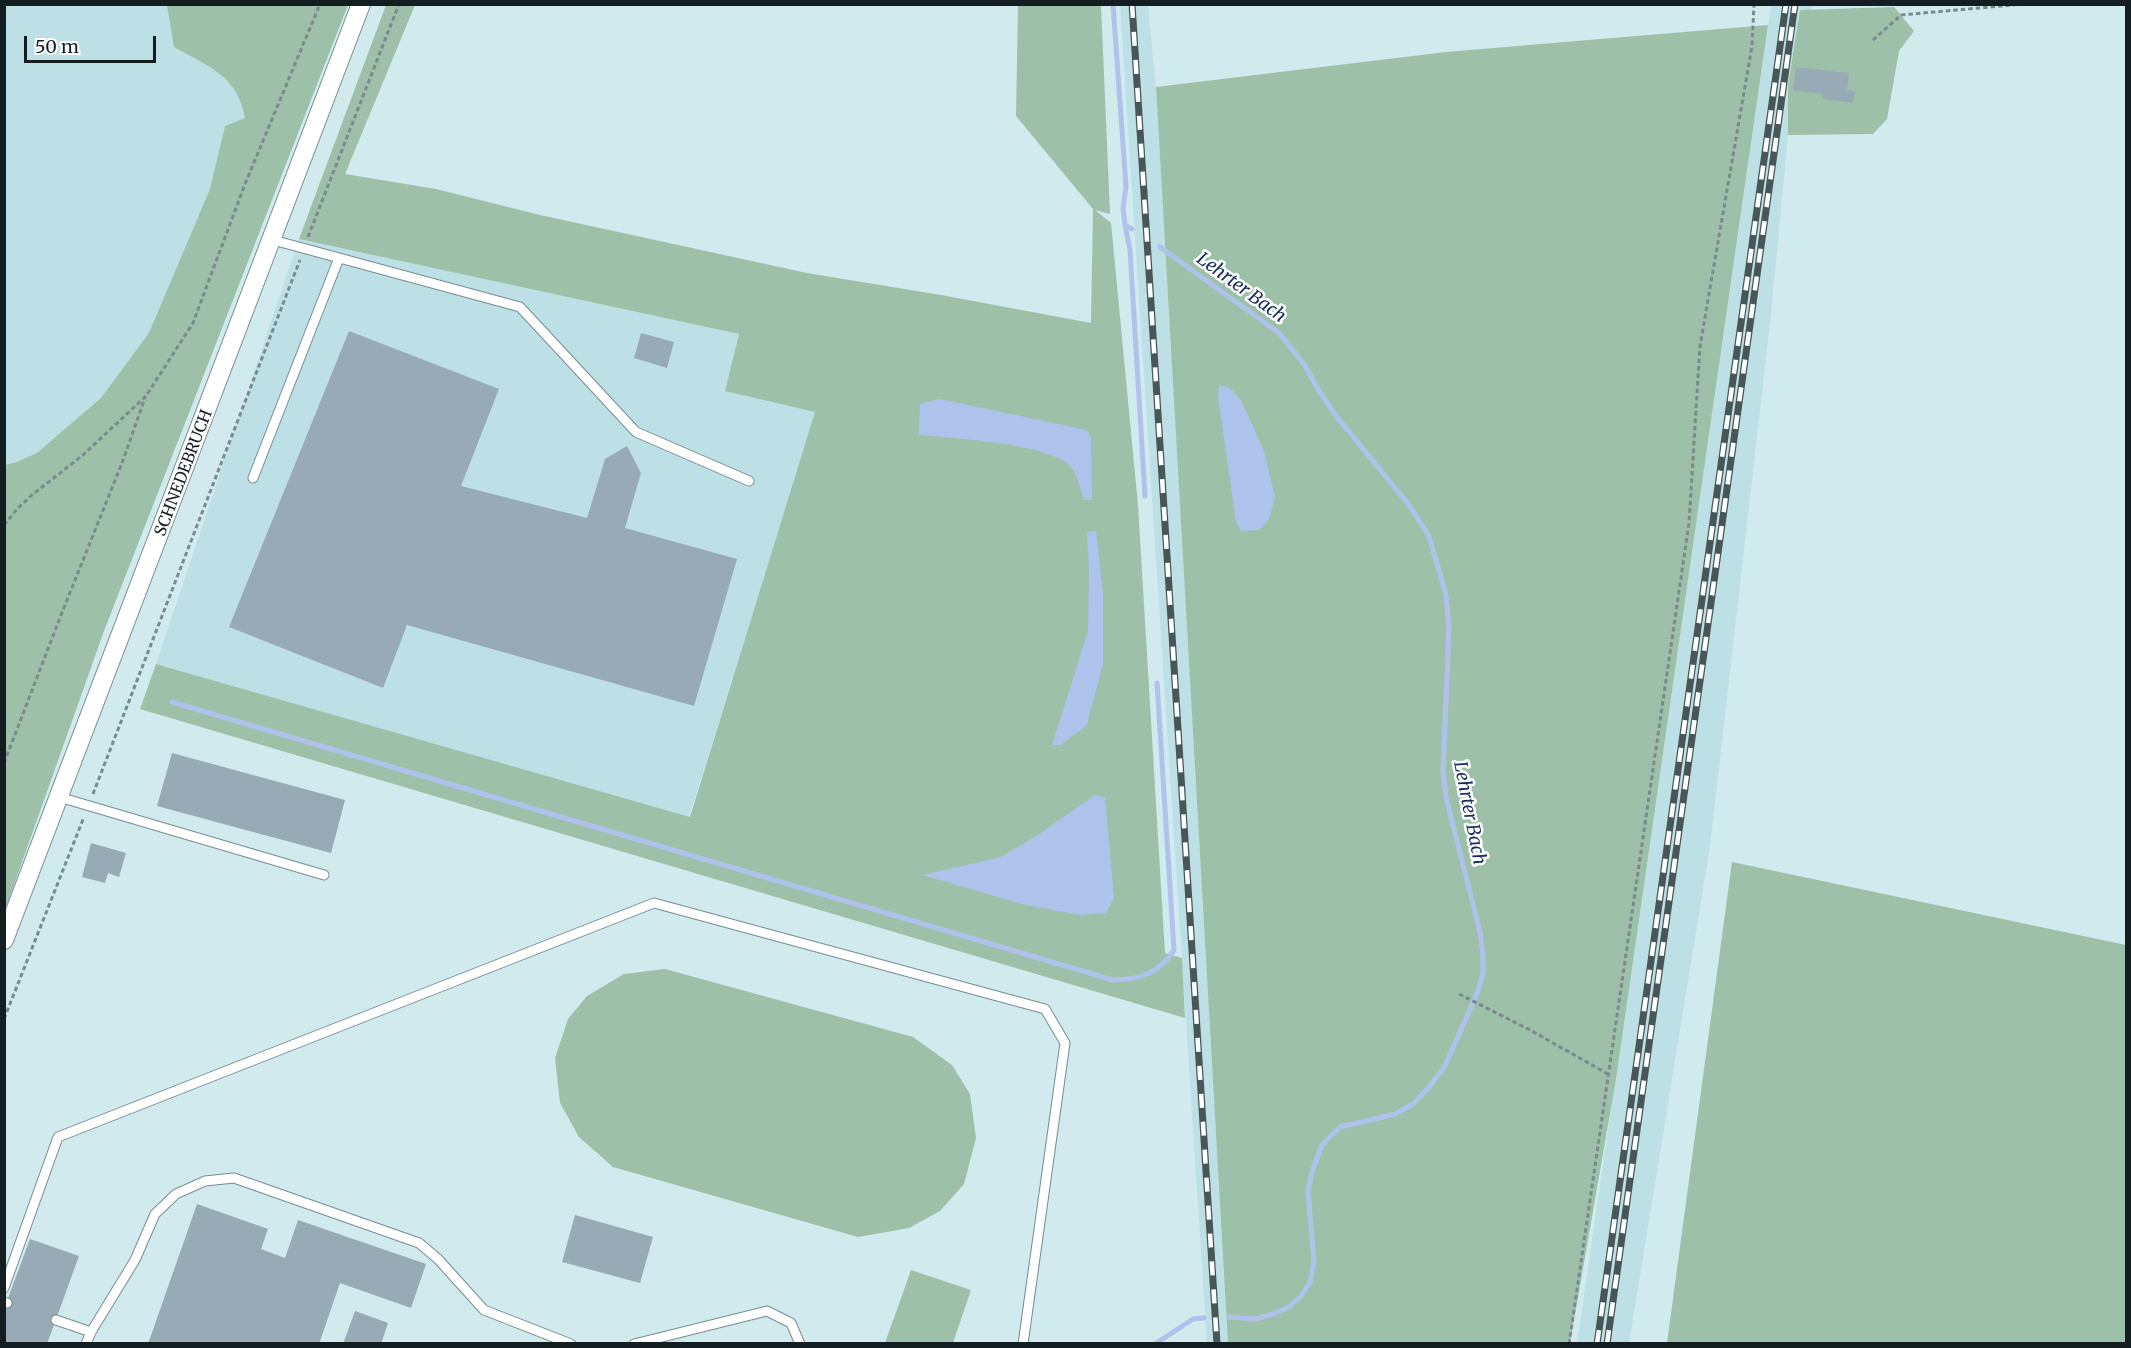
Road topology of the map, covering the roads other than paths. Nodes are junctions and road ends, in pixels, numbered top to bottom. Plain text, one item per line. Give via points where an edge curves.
1 (361, 4) edge
2 (273, 240) junction
3 (339, 258) junction
4 (253, 478) dead end
5 (749, 481) dead end
6 (59, 797) junction
7 (324, 875) dead end
8 (4, 940) edge
9 (4, 1288) edge
10 (56, 1320) dead end
11 (91, 1332) junction
12 (86, 1344) edge
13 (571, 1344) edge
14 (634, 1344) edge
15 (800, 1344) edge
16 (1023, 1344) edge

1 - 2 street, SCHNEDEBRUCH
2 - 3 lane
2 - 6 street, SCHNEDEBRUCH
3 - 4 lane
3 - 5 lane via 520,307 636,432
6 - 7 lane
6 - 8 street, SCHNEDEBRUCH
9 - 16 lane via 58,1137 654,903 1045,1009 1065,1043
10 - 11 lane
11 - 12 lane
11 - 13 lane via 135,1260 154,1214 176,1194 205,1181 234,1178 419,1243 438,1258 484,1310
14 - 15 lane via 767,1311 791,1323

